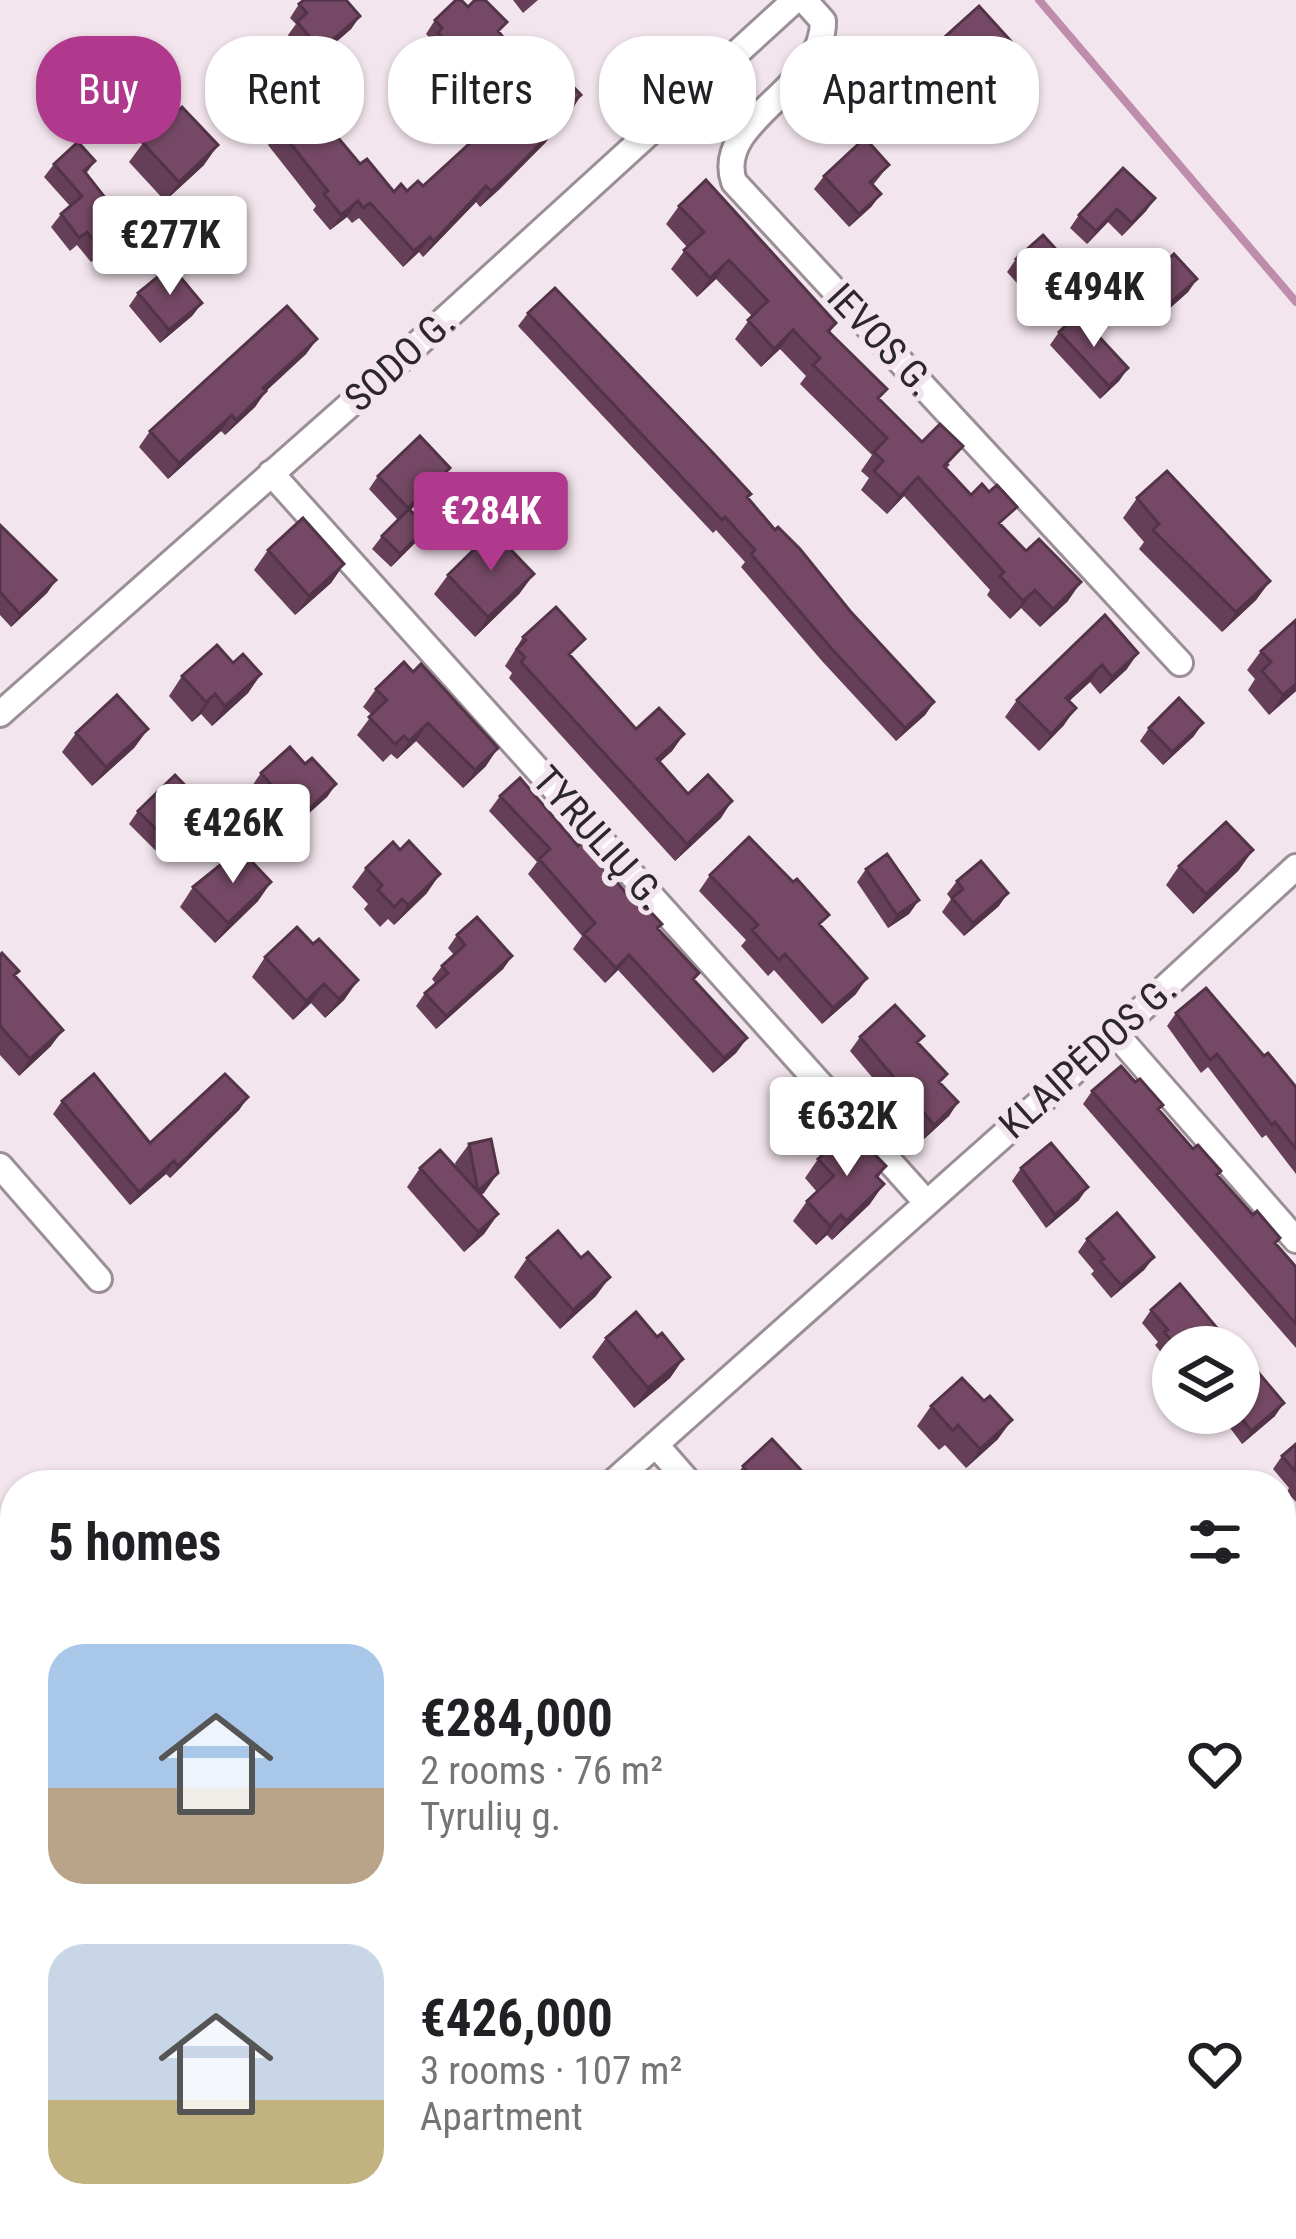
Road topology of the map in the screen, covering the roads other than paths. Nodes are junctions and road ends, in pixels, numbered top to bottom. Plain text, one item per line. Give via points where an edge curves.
1 (799, 0) edge
2 (271, 473) junction
3 (1180, 663) dead end
4 (0, 714) edge
5 (1296, 867) edge
6 (1115, 1033) junction
7 (0, 1166) edge
8 (926, 1202) junction
9 (1296, 1240) edge
10 (99, 1279) dead end
11 (656, 1444) junction
12 (627, 1470) edge
13 (678, 1470) edge

1 - 2 street, SODO G.
1 - 3 street, IEVOS G. via 823,21 823,38 800,75 732,146 734,182
2 - 4 street, SODO G.
2 - 8 street, TYRULIŲ G.
5 - 6 street, KLAIPĖDOS G.
6 - 8 street, KLAIPĖDOS G.
6 - 9 street
7 - 10 street
8 - 11 street, KLAIPĖDOS G.
11 - 12 street, KLAIPĖDOS G.
11 - 13 street

